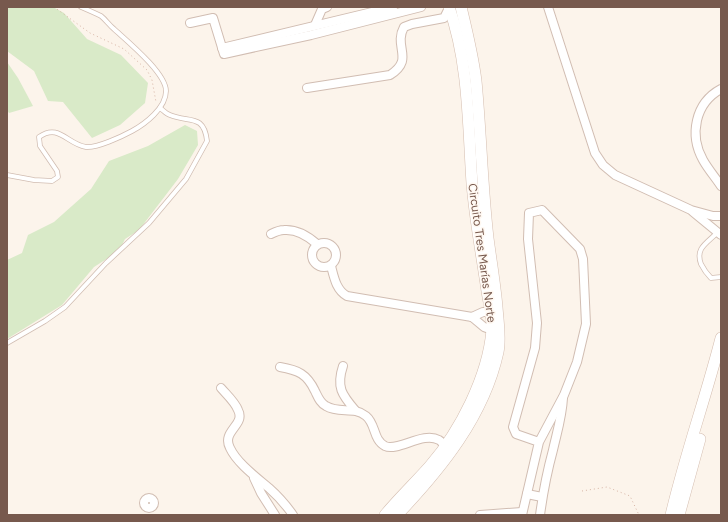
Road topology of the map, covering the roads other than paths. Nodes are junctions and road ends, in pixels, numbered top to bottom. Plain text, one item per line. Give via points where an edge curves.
1 (81, 7) edge
2 (327, 7) edge
3 (393, 7) edge
4 (421, 7) edge
5 (449, 7) edge
6 (461, 7) edge
7 (548, 7) edge
8 (444, 18) junction
9 (190, 23) dead end
10 (455, 27) junction
11 (312, 29) junction
12 (307, 88) dead end
13 (721, 89) edge
14 (160, 108) junction
15 (7, 175) edge
16 (721, 186) edge
17 (691, 210) junction
18 (721, 216) edge
19 (271, 234) dead end
20 (719, 234) edge
21 (317, 244) junction
22 (331, 266) junction
23 (721, 277) edge
24 (491, 312) junction
25 (472, 317) junction
26 (492, 330) junction
27 (721, 338) edge
28 (7, 343) edge
29 (343, 366) dead end
30 (280, 367) dead end
31 (721, 367) edge
32 (221, 388) dead end
33 (564, 395) junction
34 (355, 410) junction
35 (539, 442) junction
36 (445, 446) junction
37 (433, 469) junction
38 (253, 476) junction
39 (527, 494) junction
40 (542, 498) junction
41 (522, 513) edge
42 (275, 515) edge
43 (294, 515) edge
44 (385, 515) edge
45 (397, 515) edge
46 (480, 515) edge
47 (540, 515) edge
48 (671, 515) edge
49 (679, 515) edge

1 - 14 lane via 101,17 154,68 164,82 166,91
2 - 11 street via 322,9
3 - 11 street
4 - 11 street
5 - 8 street
5 - 10 street, Circuito Tres Marías Norte
6 - 37 street, Circuito Tres Marías Norte via 476,81 483,185 499,324 498,350 494,368 471,421
7 - 17 street via 596,153 603,165 615,175
8 - 10 street
8 - 12 street via 404,27 400,34 403,59 399,68 390,74
9 - 11 street via 213,18 222,48
10 - 24 street, Circuito Tres Marías Norte via 467,101 474,206
13 - 16 street via 702,107 697,116 696,131 697,146
14 - 15 lane via 131,132 96,146 76,144 62,135 46,132 38,137 40,146 57,171 58,177 52,181
14 - 28 lane via 172,116 196,121 203,126 207,141 186,179 149,223 106,263 65,307
17 - 18 street
17 - 20 street
19 - 21 street via 284,230 298,232 310,237
20 - 23 lane via 698,253 704,272 711,278
21 - 22 street via 311,252 313,262 321,267
21 - 22 street via 327,242 335,248 337,258
22 - 25 street via 338,288 347,296
24 - 25 street via 482,312
24 - 26 street, Circuito Tres Marías Norte
25 - 26 street
26 - 36 street, Circuito Tres Marías Norte via 478,387
27 - 48 street
29 - 34 street via 340,386 344,397
30 - 34 street via 306,376 324,405 333,410
31 - 49 street
32 - 38 street via 238,410 240,417 227,442 230,450
33 - 35 street
33 - 35 street via 577,362 586,324 583,259 580,249 542,210 530,213 528,239 537,323 535,348 513,426 516,434
33 - 40 street via 562,418
34 - 36 street via 368,417 378,441 388,447 424,438 438,439
35 - 39 street
36 - 37 street, Circuito Tres Marías Norte
37 - 44 street, Circuito Tres Marías Norte
37 - 45 street, Circuito Tres Marías Norte
38 - 42 street
38 - 43 street via 269,488
39 - 40 street
39 - 41 street
40 - 47 street
41 - 46 street

